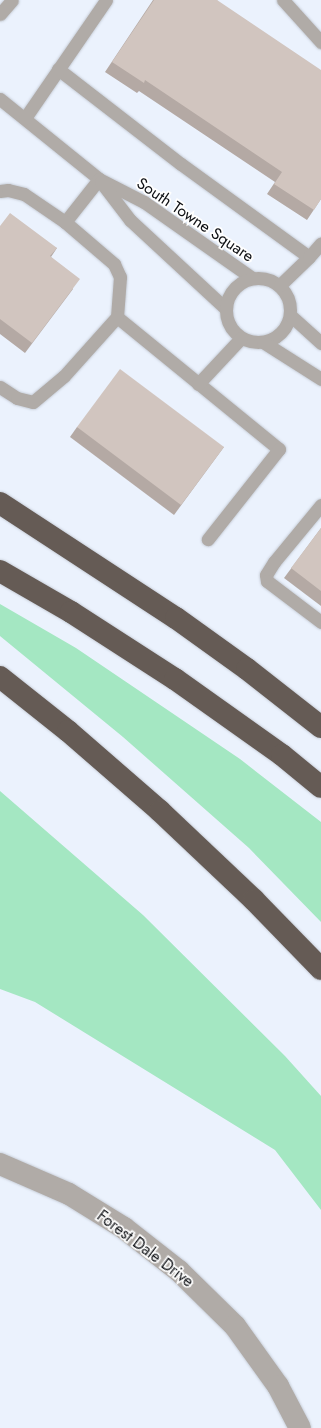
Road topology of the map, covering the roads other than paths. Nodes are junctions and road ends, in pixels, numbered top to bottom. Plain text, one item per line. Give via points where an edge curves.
1 (12, 0) edge
2 (106, 0) edge
3 (283, 0) edge
4 (0, 14) edge
5 (321, 42) edge
6 (58, 69) junction
7 (0, 99) edge
8 (25, 118) junction
9 (98, 179) junction
10 (0, 191) edge
11 (65, 222) junction
12 (321, 243) edge
13 (309, 257) junction
14 (252, 278) junction
15 (280, 285) junction
16 (226, 309) junction
17 (290, 315) junction
18 (117, 317) junction
19 (241, 338) junction
20 (263, 342) junction
21 (321, 343) edge
22 (321, 380) edge
23 (198, 384) junction
24 (0, 387) edge
25 (0, 503) edge
26 (321, 505) edge
27 (208, 539) dead end
28 (0, 570) edge
29 (321, 622) edge
30 (0, 677) edge
31 (0, 694) edge
32 (321, 727) edge
33 (68, 731) junction
34 (321, 787) edge
35 (321, 969) edge
36 (0, 1164) edge
37 (300, 1428) edge

1 - 4 lane
2 - 6 lane
3 - 5 lane
6 - 8 lane
6 - 13 lane via 181,164
7 - 8 lane, South Towne Square
8 - 9 lane, South Towne Square
9 - 11 lane
9 - 14 lane, South Towne Square via 144,202
9 - 16 lane, South Towne Square via 130,220
10 - 11 lane via 24,194
11 - 18 lane via 114,264 120,277
12 - 13 lane
13 - 15 lane
14 - 15 lane, South Towne Square via 270,279
14 - 16 lane, South Towne Square via 241,282 233,290 227,300
15 - 17 lane via 291,305
16 - 19 lane via 227,320
17 - 20 lane via 283,332
17 - 21 lane
18 - 23 lane
18 - 24 lane via 64,376 33,402 17,398
19 - 20 lane
19 - 23 lane
20 - 22 lane
23 - 27 lane via 279,449
25 - 32 highway via 176,618
26 - 29 lane via 274,562 266,576 267,581
28 - 34 highway via 176,679 282,755
30 - 33 highway
31 - 33 highway
33 - 35 highway via 160,811 249,894
36 - 37 street, Forest Dale Drive via 69,1194 124,1228 179,1271 235,1326 278,1386

